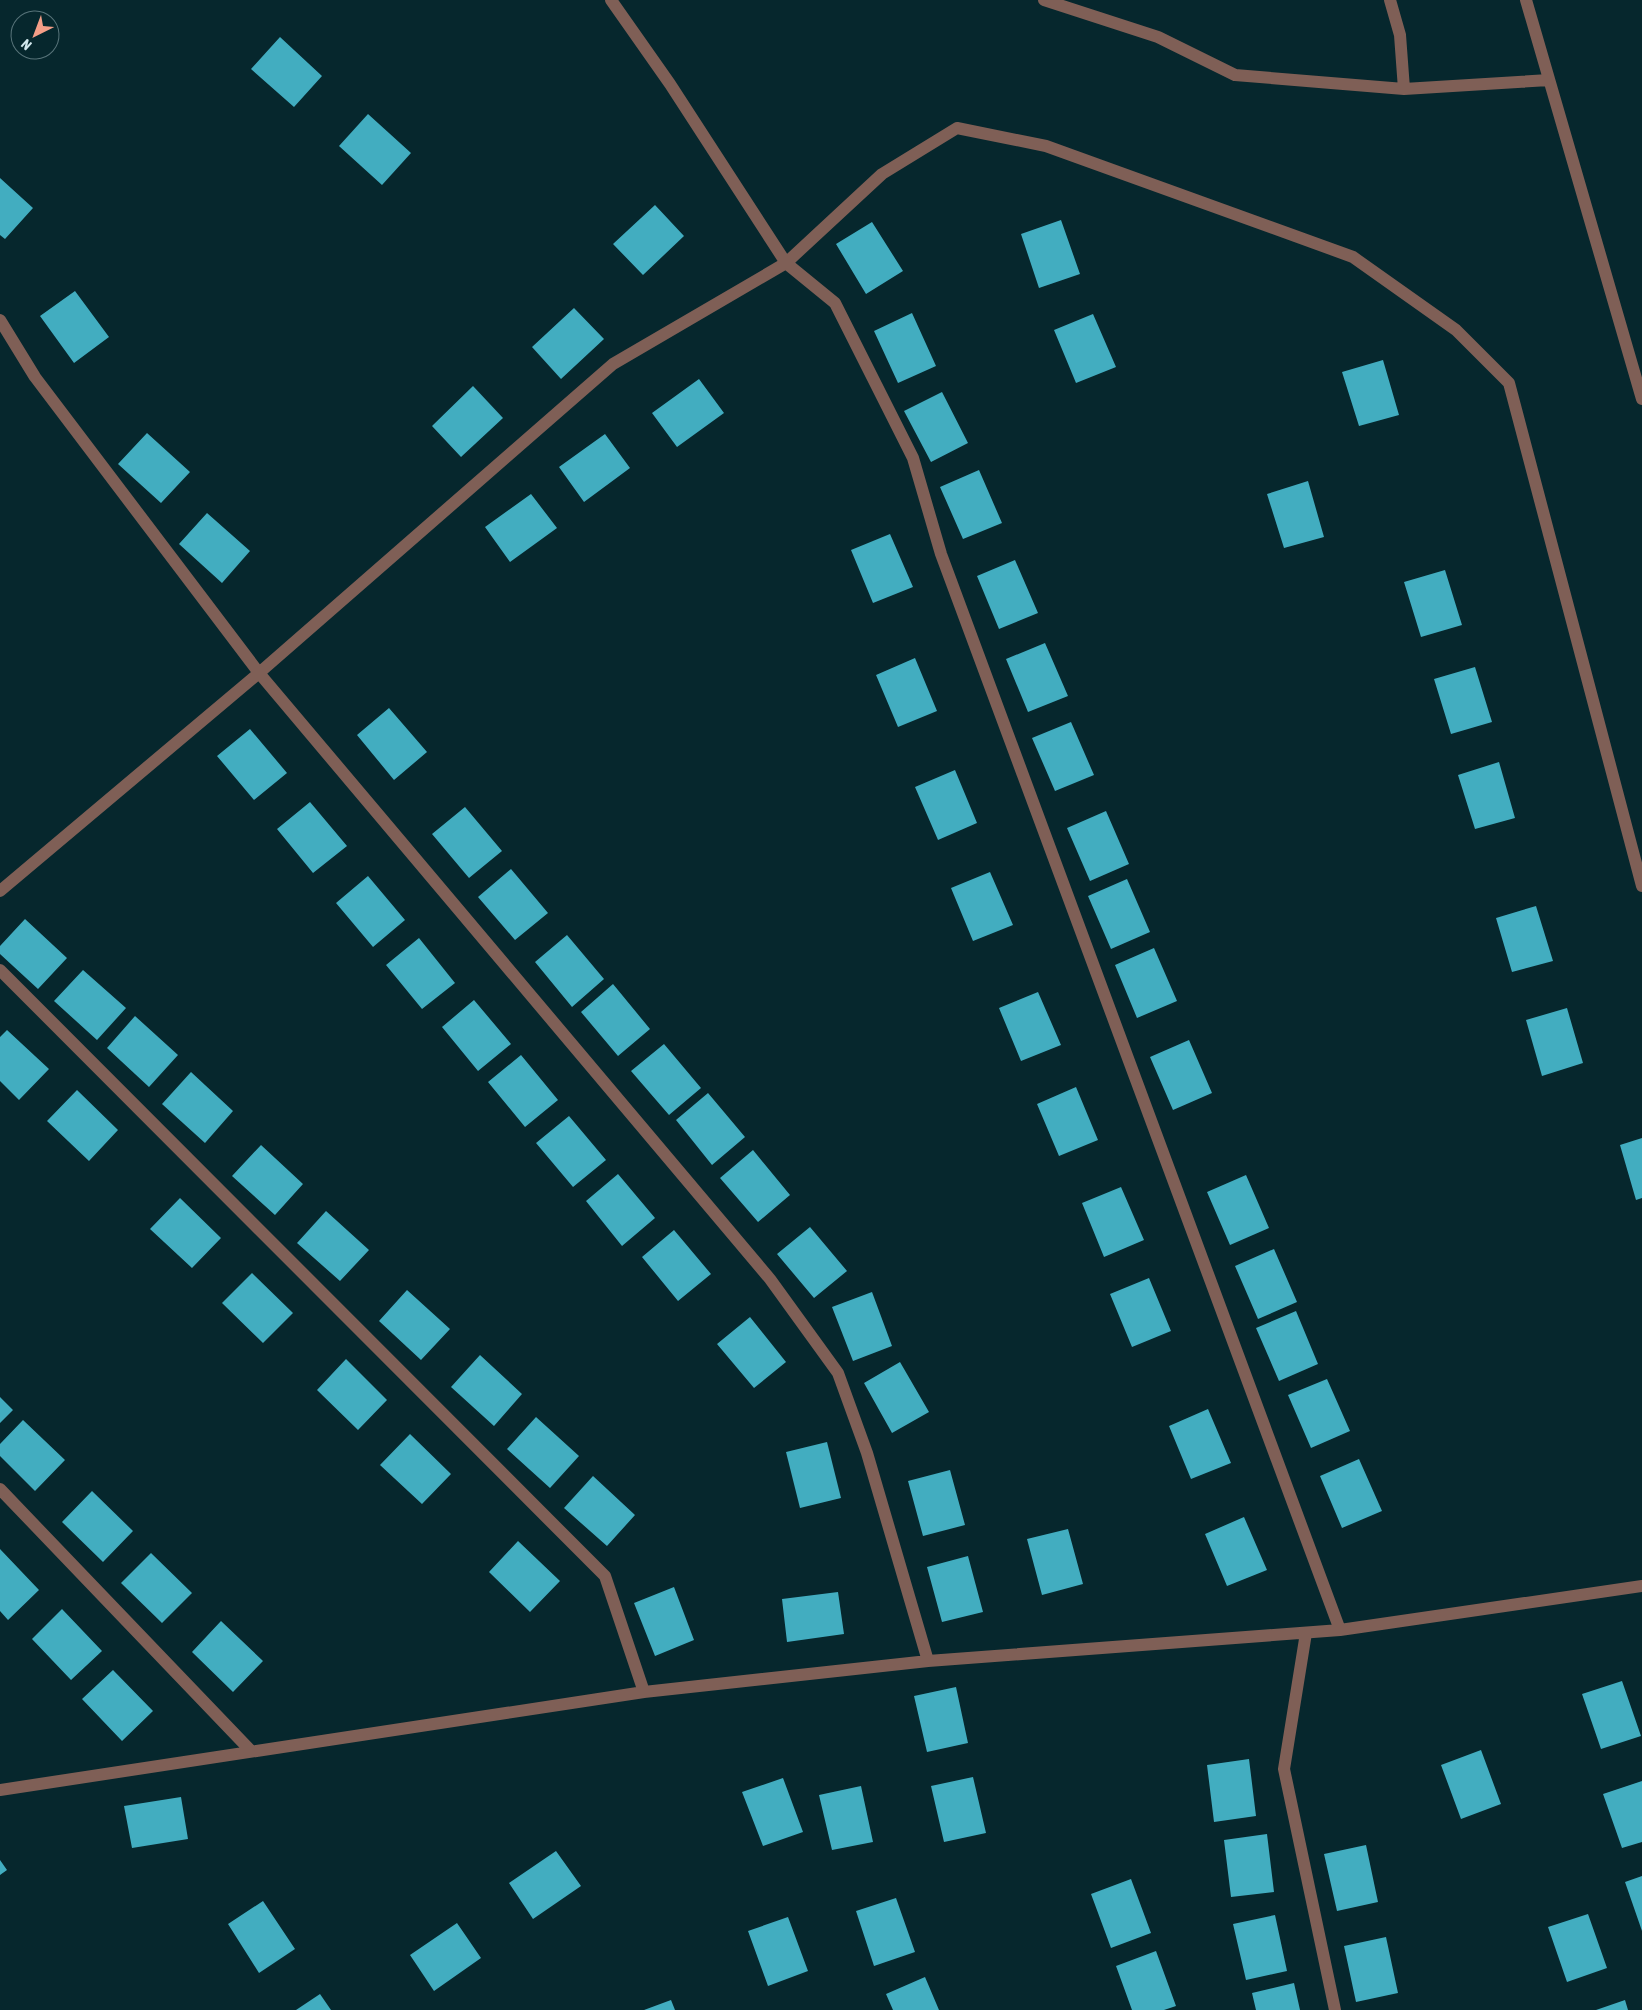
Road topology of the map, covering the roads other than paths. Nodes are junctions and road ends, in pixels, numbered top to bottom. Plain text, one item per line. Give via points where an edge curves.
1 (611, 0) edge
2 (1044, 0) edge
3 (1390, 0) edge
4 (1526, 0) edge
5 (1549, 80) junction
6 (1404, 90) junction
7 (786, 263) junction
8 (0, 320) edge
9 (1642, 399) edge
10 (259, 673) junction
11 (1642, 886) edge
12 (0, 891) edge
13 (0, 970) edge
14 (0, 1490) edge
15 (1642, 1586) edge
16 (1340, 1630) junction
17 (1306, 1633) junction
18 (928, 1661) junction
19 (644, 1692) junction
20 (251, 1751) junction
21 (0, 1790) edge
22 (1334, 2010) edge

1 - 7 street via 670,84
2 - 6 street via 1158,37 1235,75
3 - 6 street via 1400,36
4 - 5 street
5 - 6 street
5 - 9 street
7 - 10 street via 613,364
7 - 11 street via 882,174 957,128 1046,146 1354,257 1456,330 1509,383
7 - 16 street via 835,303 913,458 941,554
8 - 10 street via 35,377
10 - 12 street
10 - 18 street via 770,1279 838,1373 867,1453
13 - 19 street via 605,1576
14 - 20 street
15 - 16 street
16 - 17 street
17 - 18 street
17 - 22 street via 1284,1769
18 - 19 street
19 - 20 street
20 - 21 street

